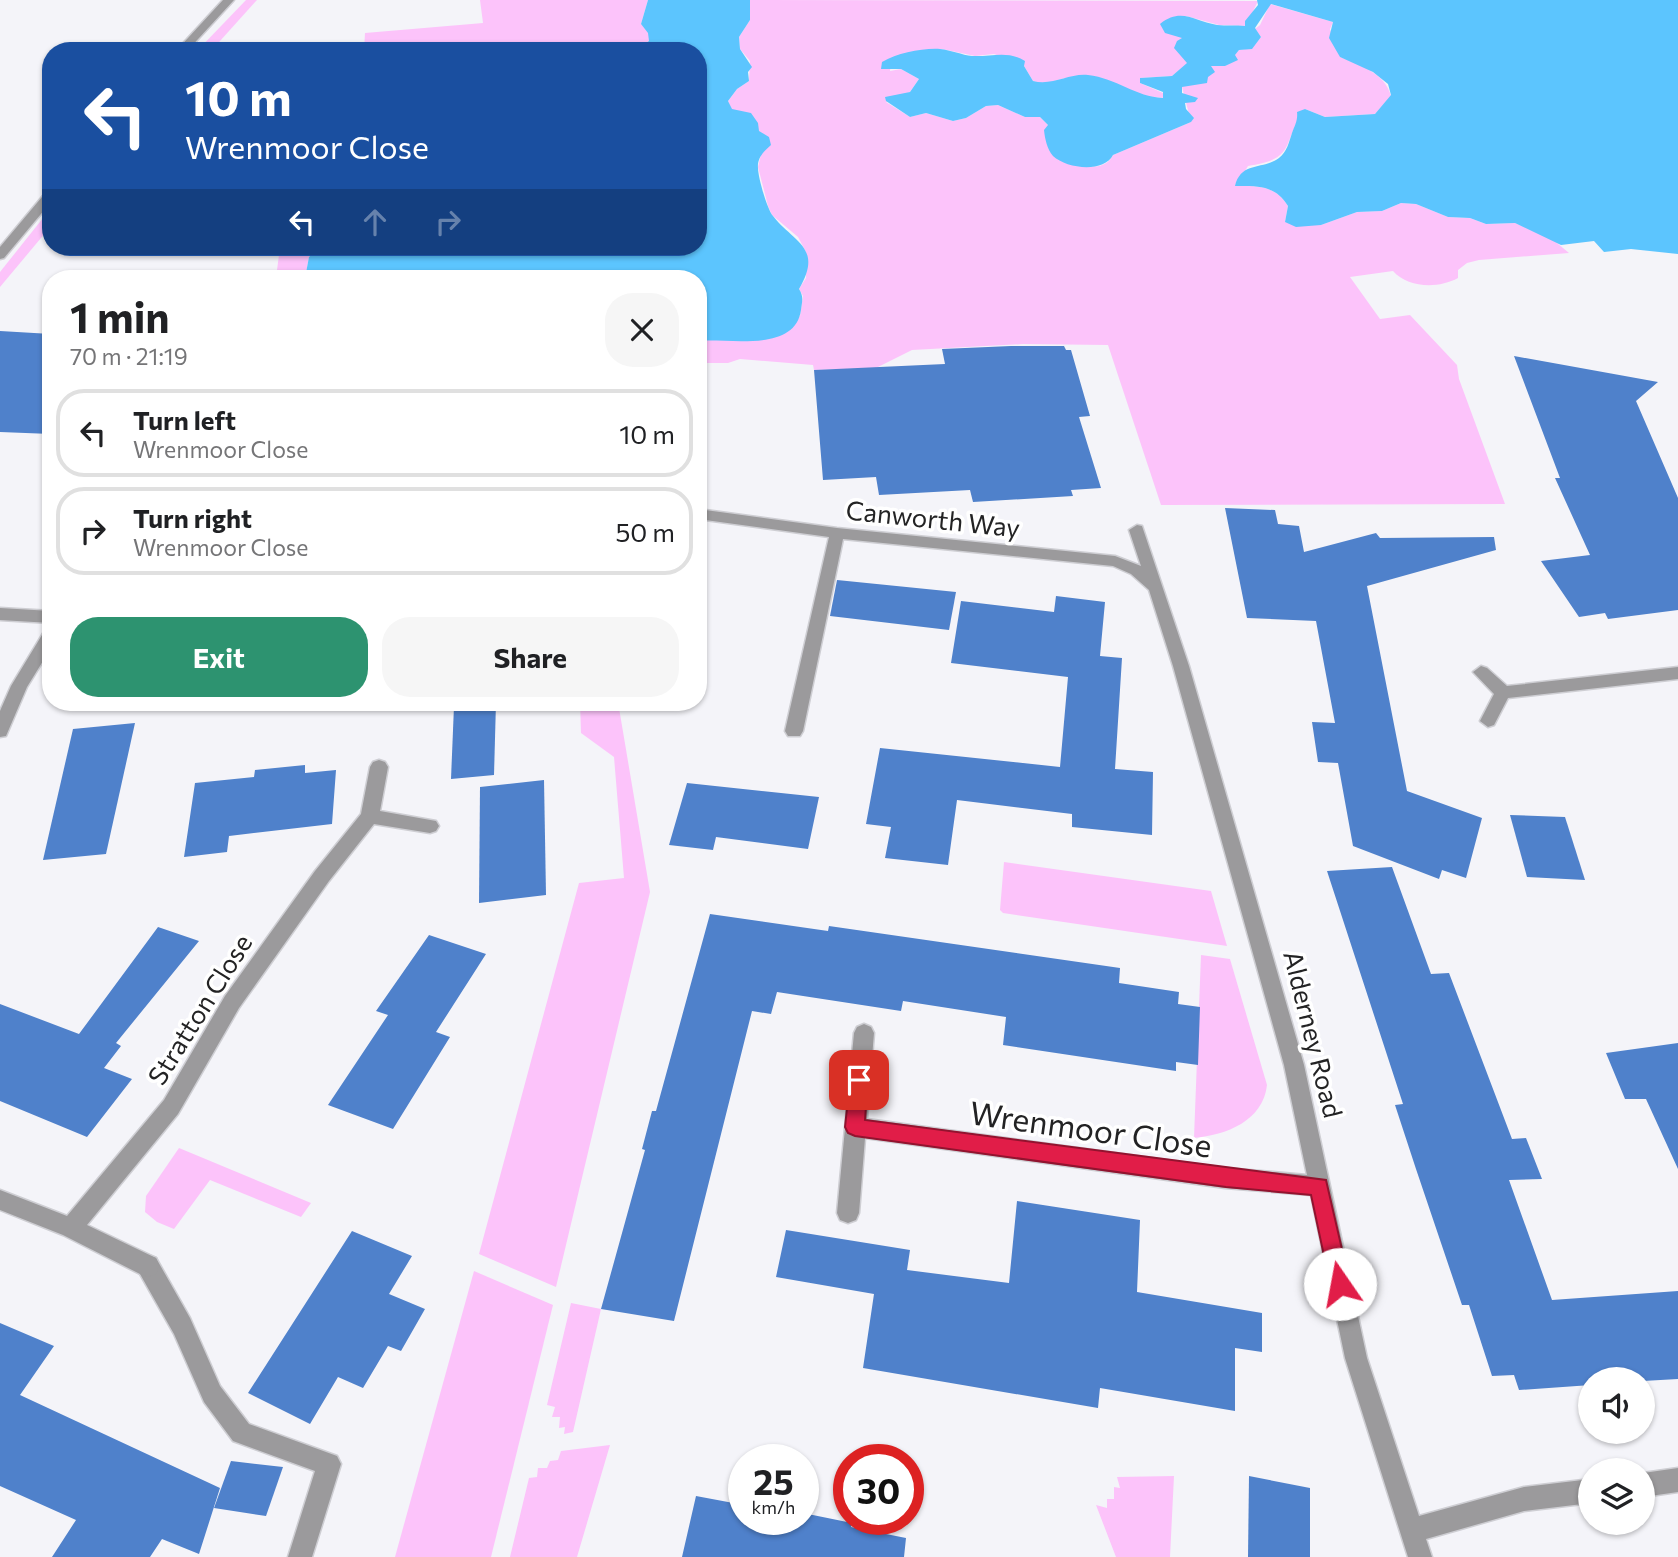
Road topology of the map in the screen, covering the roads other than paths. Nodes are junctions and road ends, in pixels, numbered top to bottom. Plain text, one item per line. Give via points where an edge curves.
1 (229, 0) edge
2 (189, 42) edge
3 (42, 205) edge
4 (0, 255) edge
5 (707, 515) edge
6 (1137, 530) dead end
7 (837, 533) junction
8 (1155, 588) junction
9 (0, 614) edge
10 (42, 617) edge
11 (42, 649) edge
12 (1481, 672) dead end
13 (1678, 673) edge
14 (1503, 693) junction
15 (1488, 721) dead end
16 (0, 731) edge
17 (794, 731) dead end
18 (379, 766) dead end
19 (370, 817) junction
20 (430, 826) dead end
21 (864, 1033) dead end
22 (855, 1127) junction
23 (1319, 1186) junction
24 (0, 1200) edge
25 (848, 1213) dead end
26 (71, 1228) junction
27 (1678, 1480) edge
28 (1655, 1483) edge
29 (1578, 1493) edge
30 (1410, 1531) junction
31 (300, 1557) edge
32 (1420, 1557) edge

1 - 2 street
3 - 4 street
5 - 7 street, Canworth Way
6 - 8 street, Alderney Road
7 - 8 street, Canworth Way via 1115,561 1136,570
7 - 17 street
8 - 23 street, Alderney Road via 1291,1052
9 - 10 street
11 - 16 street via 19,686
12 - 14 street
13 - 14 street
14 - 15 street
18 - 19 street, Stratton Close
19 - 20 street
19 - 26 street, Stratton Close via 232,1002 171,1107
21 - 22 street
22 - 23 street, Wrenmoor Close via 1226,1178
22 - 25 street
23 - 30 street, Alderney Road via 1356,1358
24 - 26 street
26 - 31 street via 148,1266 182,1326 212,1394 241,1433 329,1464
27 - 28 street
29 - 30 street via 1524,1499
30 - 32 street, Alderney Road

